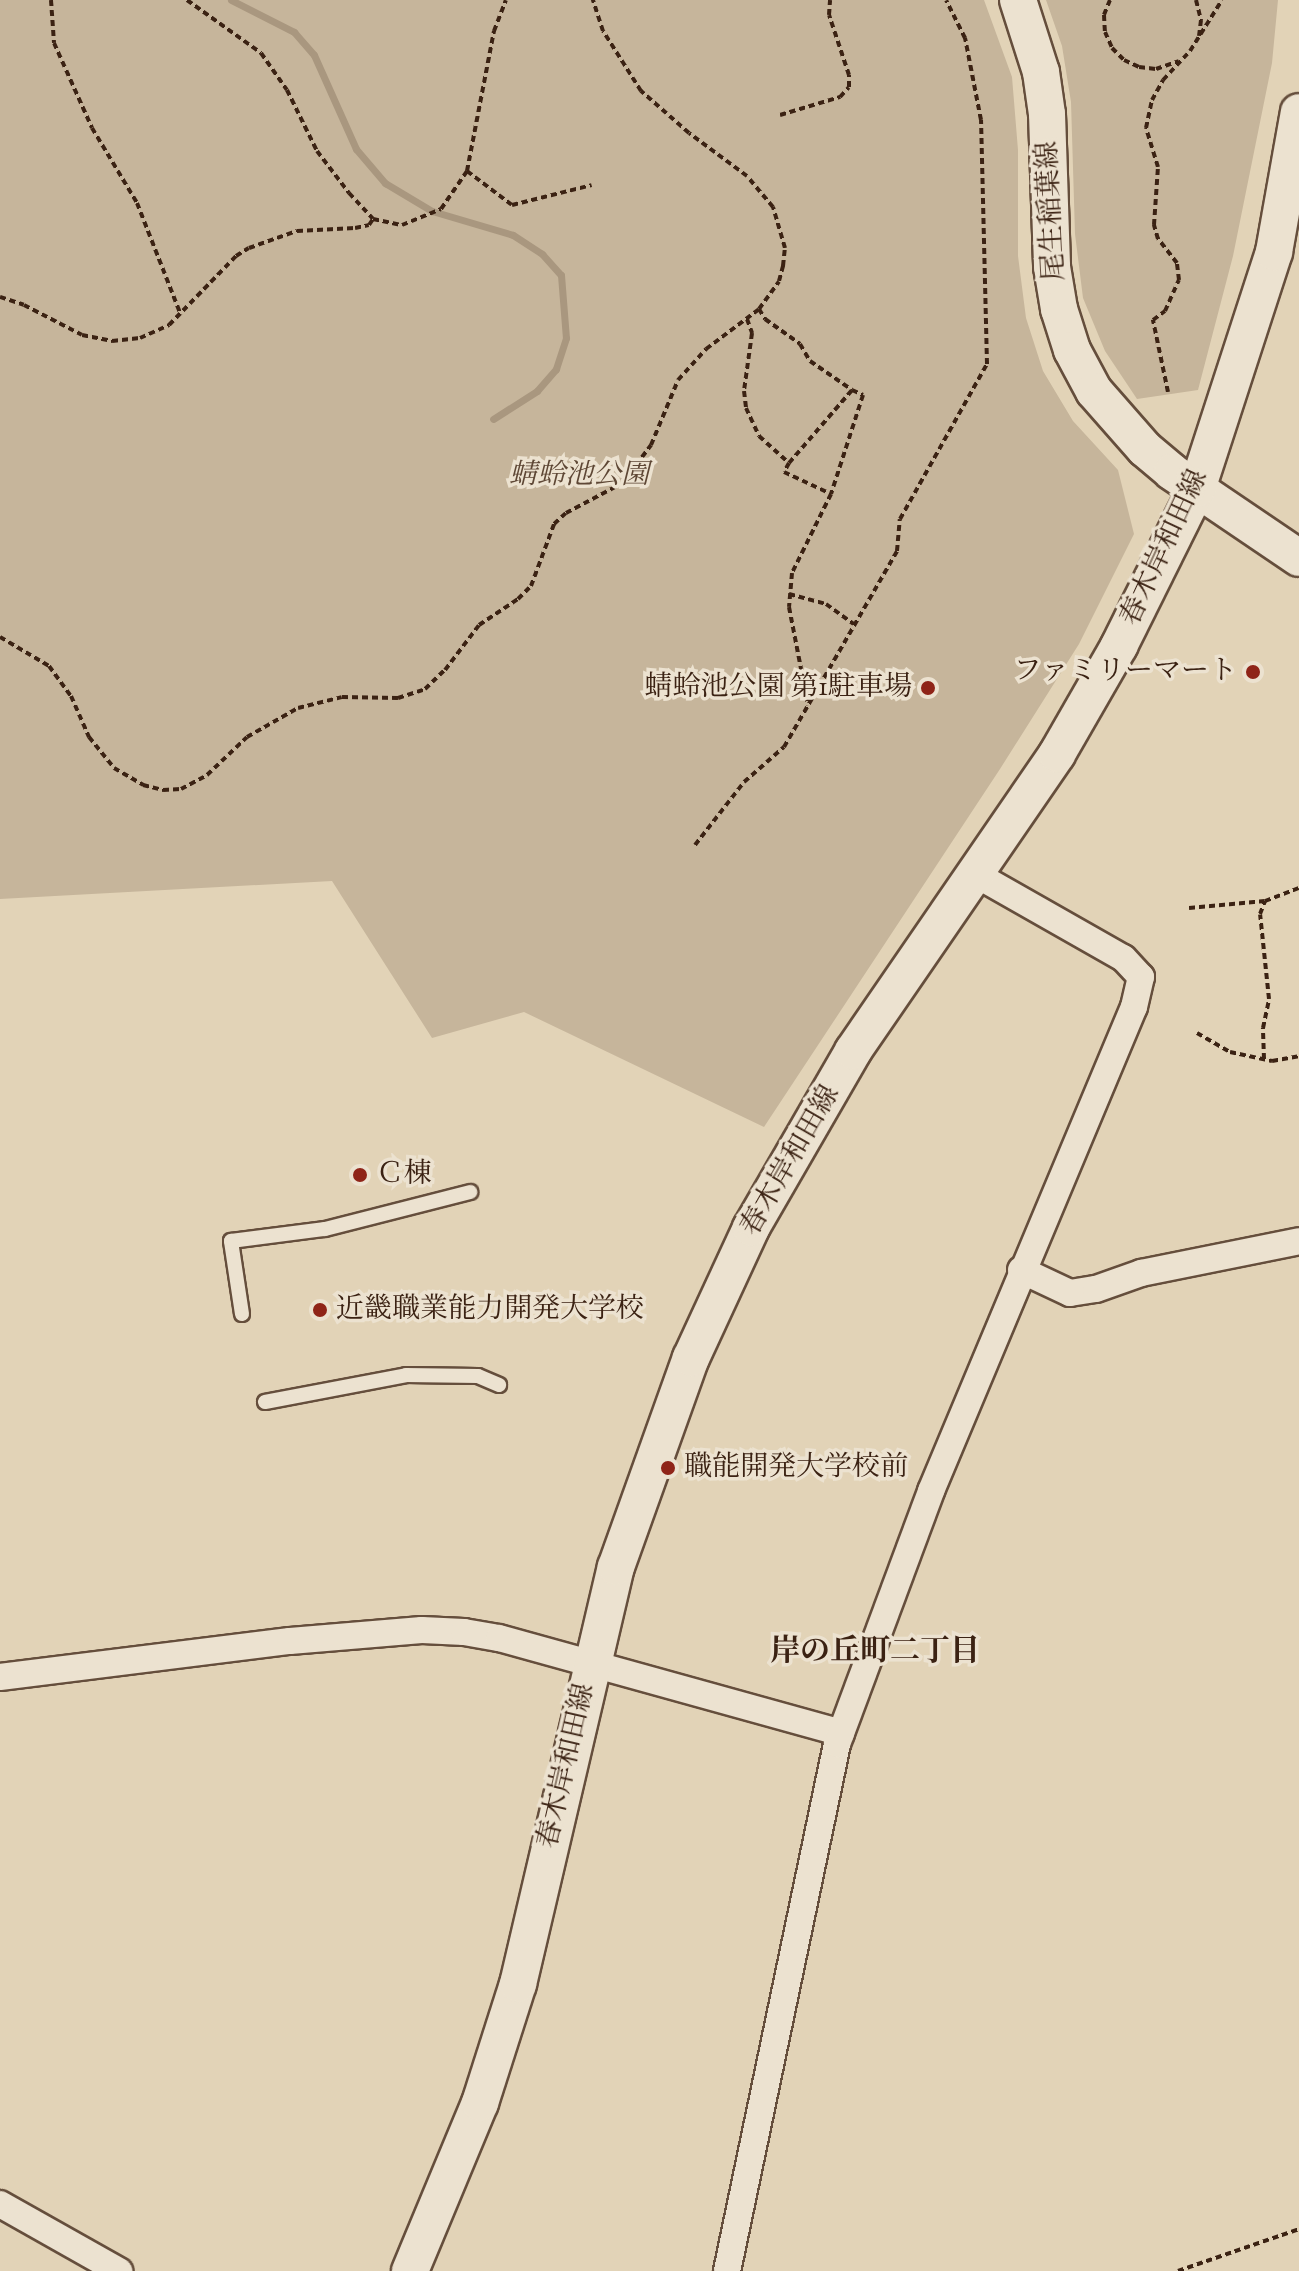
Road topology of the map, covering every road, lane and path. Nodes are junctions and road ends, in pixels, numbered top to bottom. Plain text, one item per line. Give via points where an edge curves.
1 (51, 0) edge
2 (187, 0) edge
3 (506, 0) edge
4 (593, 0) edge
5 (830, 0) edge
6 (946, 0) edge
7 (1018, 0) edge
8 (1110, 0) edge
9 (1196, 0) edge
10 (1222, 0) edge
11 (1190, 51) junction
12 (1299, 112) edge
13 (780, 115) dead end
14 (467, 171) junction
15 (592, 185) dead end
16 (373, 219) junction
17 (0, 297) edge
18 (759, 309) junction
19 (181, 315) junction
20 (747, 319) junction
21 (852, 390) junction
22 (1168, 392) dead end
23 (789, 463) junction
24 (1197, 489) junction
25 (831, 494) junction
26 (1299, 558) edge
27 (789, 594) junction
28 (854, 624) junction
29 (0, 637) edge
30 (808, 705) junction
31 (695, 845) dead end
32 (977, 875) junction
33 (1299, 888) edge
34 (1265, 901) junction
35 (1189, 908) dead end
36 (1197, 1033) dead end
37 (1299, 1056) edge
38 (1264, 1059) junction
39 (470, 1192) dead end
40 (1299, 1241) edge
41 (1021, 1270) junction
42 (242, 1314) dead end
43 (499, 1385) dead end
44 (265, 1402) dead end
45 (590, 1666) junction
46 (0, 1677) edge
47 (841, 1733) junction
48 (0, 2204) edge
49 (1299, 2229) edge
50 (119, 2271) edge
51 (410, 2271) edge
52 (727, 2271) edge
53 (1178, 2271) edge

1 - 19 path via 54,43 92,128 132,191
2 - 16 path via 261,53 287,90 317,151
3 - 14 path via 494,31
4 - 18 path via 603,31 641,91 747,176 773,207 785,248 783,266
5 - 13 path via 829,15 849,87 840,97
6 - 28 path via 965,38 981,120 987,364 902,516 897,551
7 - 24 main road, 尾生稲葉線 via 1041,72 1052,267 1072,350 1119,423
8 - 11 path via 1105,32 1124,60 1156,69
9 - 11 path via 1201,20
10 - 11 path
11 - 22 path via 1163,80 1146,128 1158,167 1154,225 1177,263 1179,280 1165,311 1153,320
12 - 24 main road, 春木岸和田線 via 1274,252
14 - 15 path via 512,205
14 - 16 path via 441,209 428,217 402,225
16 - 19 path via 355,228 297,231 249,248
17 - 19 path via 82,335 112,341 140,338
18 - 20 path
18 - 21 path via 800,344 810,361
20 - 23 path via 752,333 746,408 759,436
20 - 29 path via 706,349 678,380 651,445 630,473 554,524 531,586 479,625 436,681 413,695 342,697 298,708 247,737 194,783 163,790 128,779 114,768 95,746 71,696 49,666
21 - 23 path
21 - 25 path via 863,395
23 - 25 path via 784,472
24 - 26 main road, 尾生稲葉線
24 - 32 main road, 春木岸和田線 via 1119,646 1057,754
25 - 27 path via 798,555
27 - 28 path via 826,604
27 - 30 path
28 - 30 path
30 - 31 path via 784,747 744,782
32 - 41 street via 1123,958 1141,977 1134,1007
32 - 45 main road, 春木岸和田線 via 853,1051 719,1292 631,1517
33 - 34 path
34 - 35 path
34 - 38 path via 1260,914 1269,999
36 - 38 path via 1230,1052
37 - 38 path
39 - 42 lane via 325,1229 231,1241
40 - 41 street via 1070,1293
41 - 47 street
43 - 44 lane via 478,1376 406,1375
45 - 46 street via 499,1638 422,1630 164,1654
45 - 47 street
45 - 51 main road, 春木岸和田線 via 518,1984 480,2103
47 - 52 street
48 - 50 street
49 - 53 path

